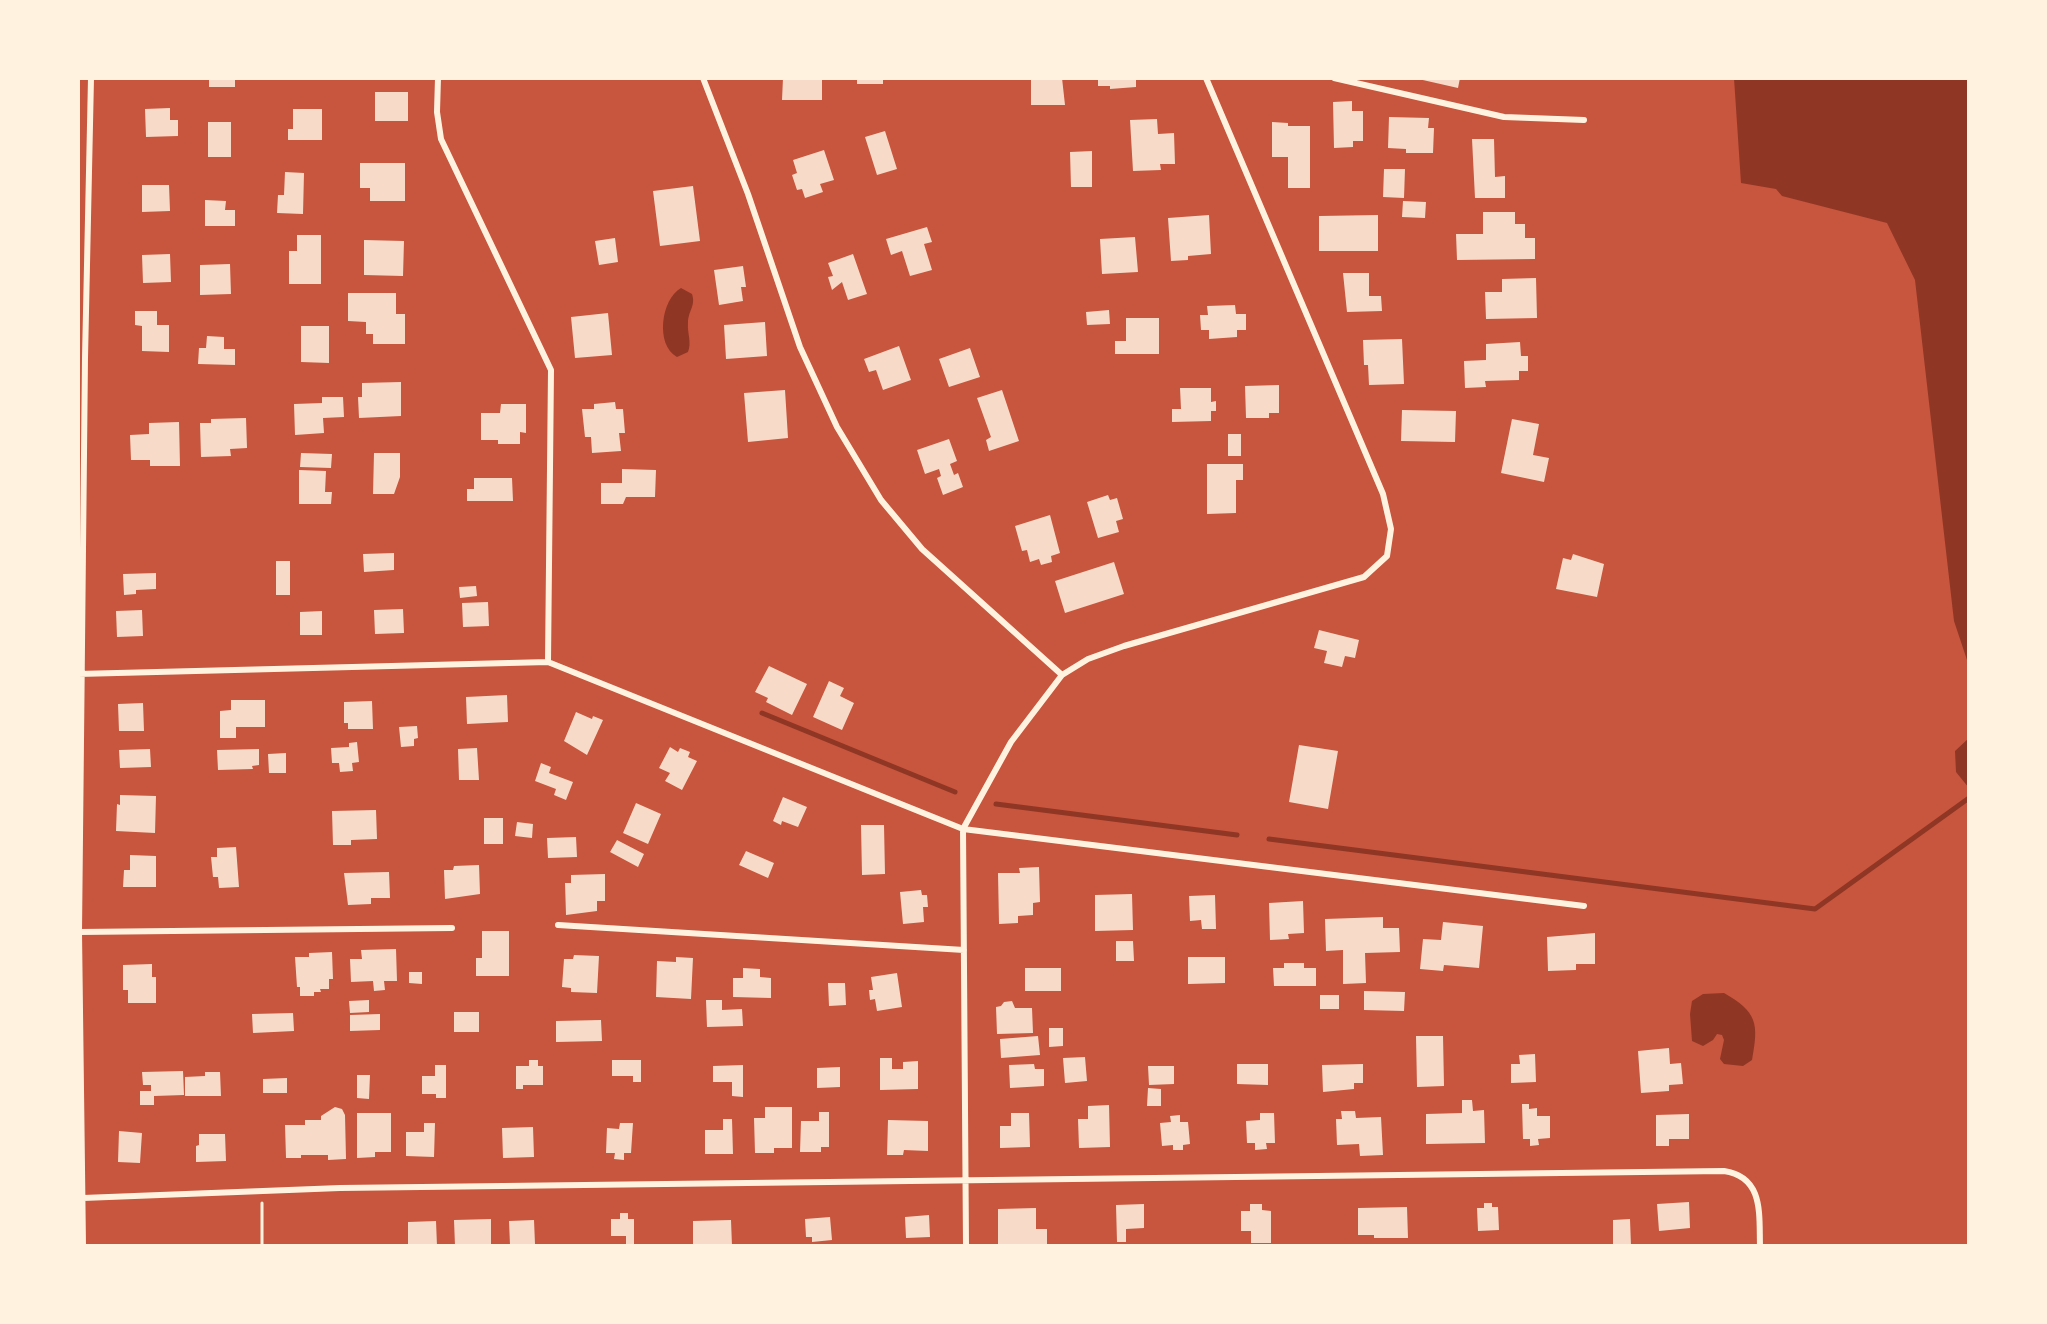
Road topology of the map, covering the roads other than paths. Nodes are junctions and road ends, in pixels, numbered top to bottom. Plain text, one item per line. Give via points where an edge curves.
1 (92, 78) edge
2 (438, 78) edge
3 (703, 78) edge
4 (1206, 78) edge
5 (1334, 78) edge
6 (1584, 120) dead end
7 (81, 356) edge
8 (548, 662) junction
9 (80, 674) edge
10 (1062, 675) junction
11 (963, 829) junction
12 (1584, 906) dead end
13 (558, 925) dead end
14 (452, 928) dead end
15 (80, 932) edge
16 (964, 950) junction
17 (966, 1182) junction
18 (83, 1198) junction
19 (83, 1246) edge
20 (966, 1246) edge
21 (1760, 1246) edge

1 - 7 street
2 - 8 street via 441,139 550,370
3 - 10 street via 800,347 837,427 875,491 922,549
4 - 10 street via 1383,494 1391,529 1387,556 1364,577 1125,646 1088,659
5 - 6 street via 1504,117
7 - 9 street
8 - 9 street
8 - 11 street
9 - 15 street
10 - 11 street via 1011,742
11 - 12 street
11 - 16 street
13 - 16 street
14 - 15 street
15 - 18 street
16 - 17 street
17 - 18 street via 340,1188
17 - 20 street
17 - 21 street via 1724,1171 1750,1182 1759,1209
18 - 19 street

